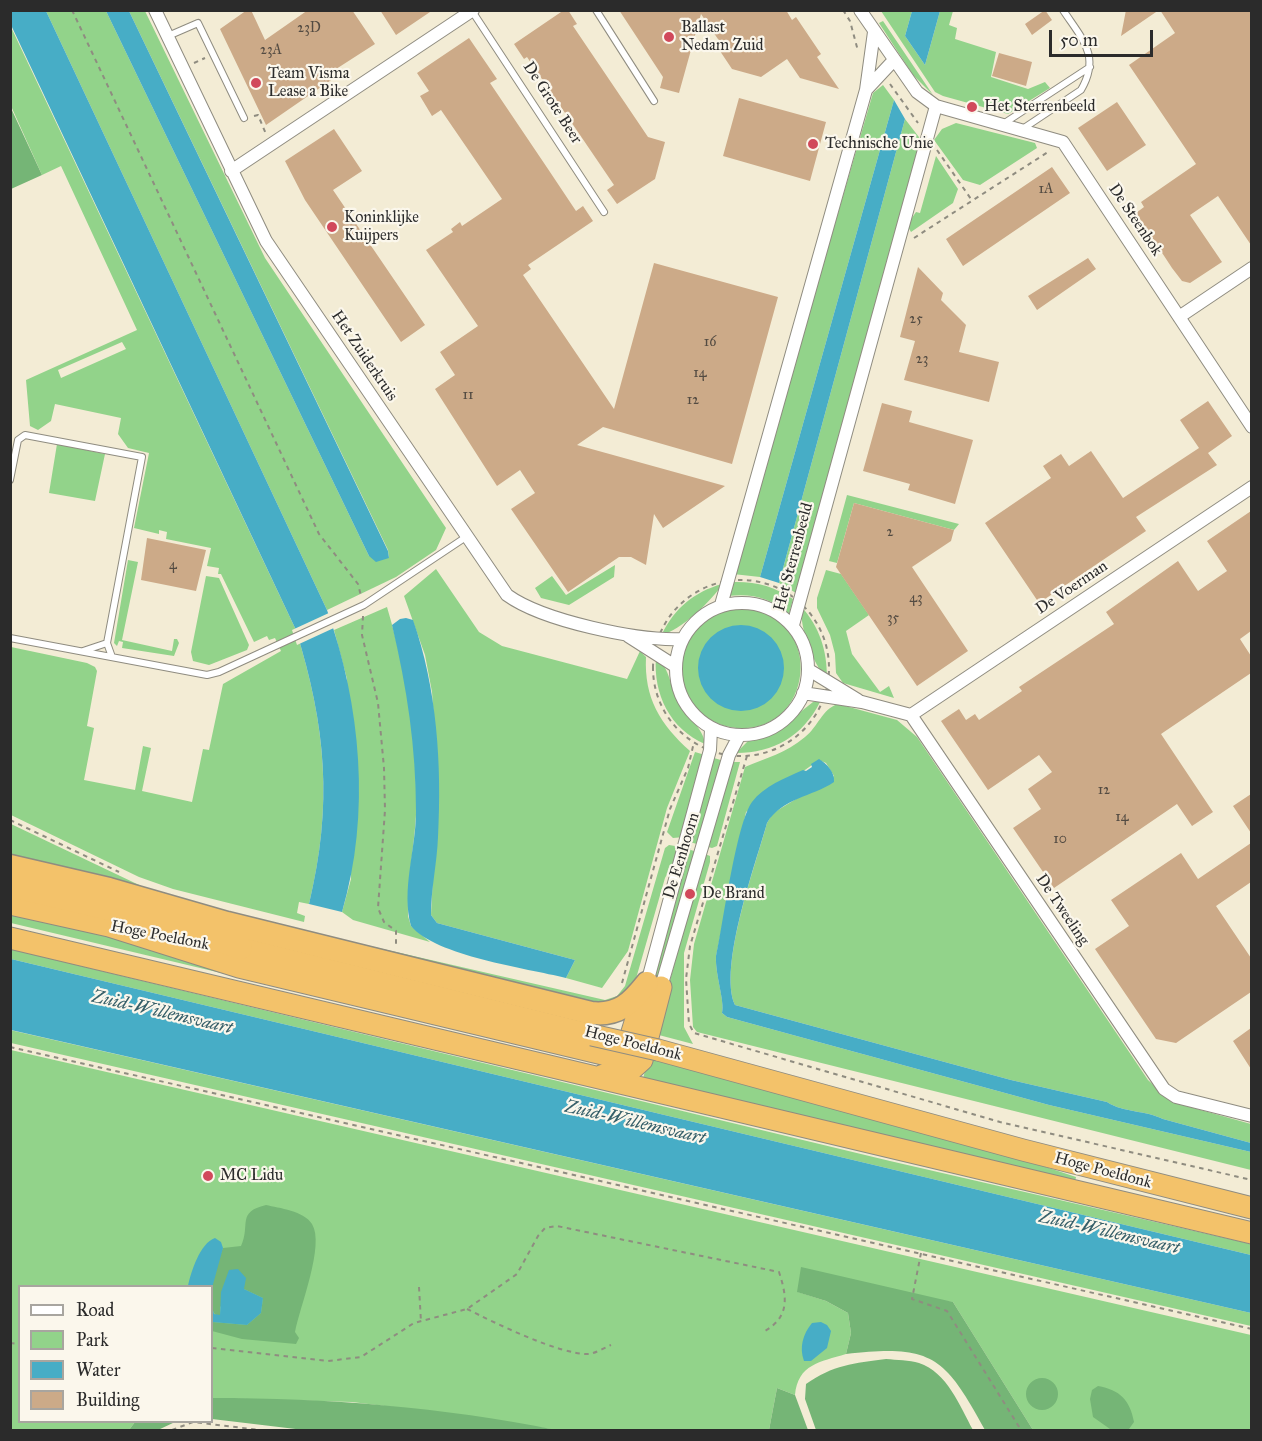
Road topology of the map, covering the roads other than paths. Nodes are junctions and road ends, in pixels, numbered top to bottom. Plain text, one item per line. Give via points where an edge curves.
1 (155, 10) edge
2 (596, 10) edge
3 (860, 10) edge
4 (1063, 10) edge
5 (473, 11) edge
6 (874, 32) junction
7 (167, 36) junction
8 (894, 60) junction
9 (1090, 67) junction
10 (867, 90) junction
11 (654, 101) dead end
12 (936, 106) junction
13 (244, 118) road end
14 (1002, 126) junction
15 (1019, 130) junction
16 (231, 171) junction
17 (604, 212) dead end
18 (1251, 268) edge
19 (1179, 317) junction
20 (1251, 427) edge
21 (10, 480) edge
22 (1251, 487) edge
23 (466, 537) junction
24 (721, 605) junction
25 (793, 625) junction
26 (628, 636) junction
27 (10, 638) edge
28 (682, 639) junction
29 (107, 643) junction
30 (82, 651) junction
31 (112, 657) junction
32 (675, 666) junction
33 (809, 670) junction
34 (803, 693) junction
35 (862, 702) junction
36 (911, 715) junction
37 (711, 729) junction
38 (739, 736) junction
39 (10, 866) edge
40 (10, 886) edge
41 (10, 903) edge
42 (109, 927) junction
43 (10, 938) edge
44 (241, 948) junction
45 (654, 985) junction
46 (591, 1076) junction
47 (1251, 1116) edge
48 (1251, 1208) edge
49 (1251, 1233) edge

1 - 7 street, Het Zuiderkruis
2 - 11 lane
3 - 6 street
4 - 9 lane via 1086,45
5 - 16 street, De Grote Beer
5 - 17 lane, De Grote Beer
6 - 8 street
6 - 10 street
7 - 13 lane via 198,23
7 - 16 street, Het Zuiderkruis
8 - 10 street
8 - 12 street via 917,92
9 - 14 lane
9 - 15 lane via 1081,90
10 - 24 street
12 - 14 street
12 - 25 street, Het Sterrenbeeld
14 - 15 street
15 - 19 street, De Steenbok via 1063,142
16 - 23 street, Het Zuiderkruis via 266,241
18 - 19 street
19 - 20 street, De Steenbok
21 - 29 lane via 18,440 25,435 142,457
22 - 36 street, De Voerman
23 - 26 street, Het Zuiderkruis via 507,595 523,607
23 - 31 lane via 364,605 219,672 207,675
24 - 25 street via 737,602 766,607
24 - 28 street via 699,617
25 - 33 street via 803,641
26 - 28 street, Het Zuiderkruis
26 - 32 street, Het Zuiderkruis
27 - 30 lane
28 - 32 street
29 - 30 lane
29 - 31 lane
30 - 31 lane
32 - 37 street via 680,695
33 - 34 street
33 - 35 street
34 - 35 street
34 - 38 street via 784,719 764,730
35 - 36 street
36 - 47 street, De Tweeling via 1164,1089 1176,1097
37 - 38 street
37 - 45 street, De Eenhoorn via 710,750
38 - 45 street, De Eenhoorn via 729,755
39 - 45 highway via 591,1013 620,1010
40 - 44 highway via 139,916
41 - 42 highway, Hoge Poeldonk
42 - 44 highway, Hoge Poeldonk via 133,927 220,947
42 - 45 highway via 239,967 607,1056 624,1051 628,1045
43 - 46 highway, Hoge Poeldonk
44 - 48 highway, Hoge Poeldonk, bridge via 658,1050
45 - 46 highway via 645,1052 638,1066
46 - 49 highway, Hoge Poeldonk

